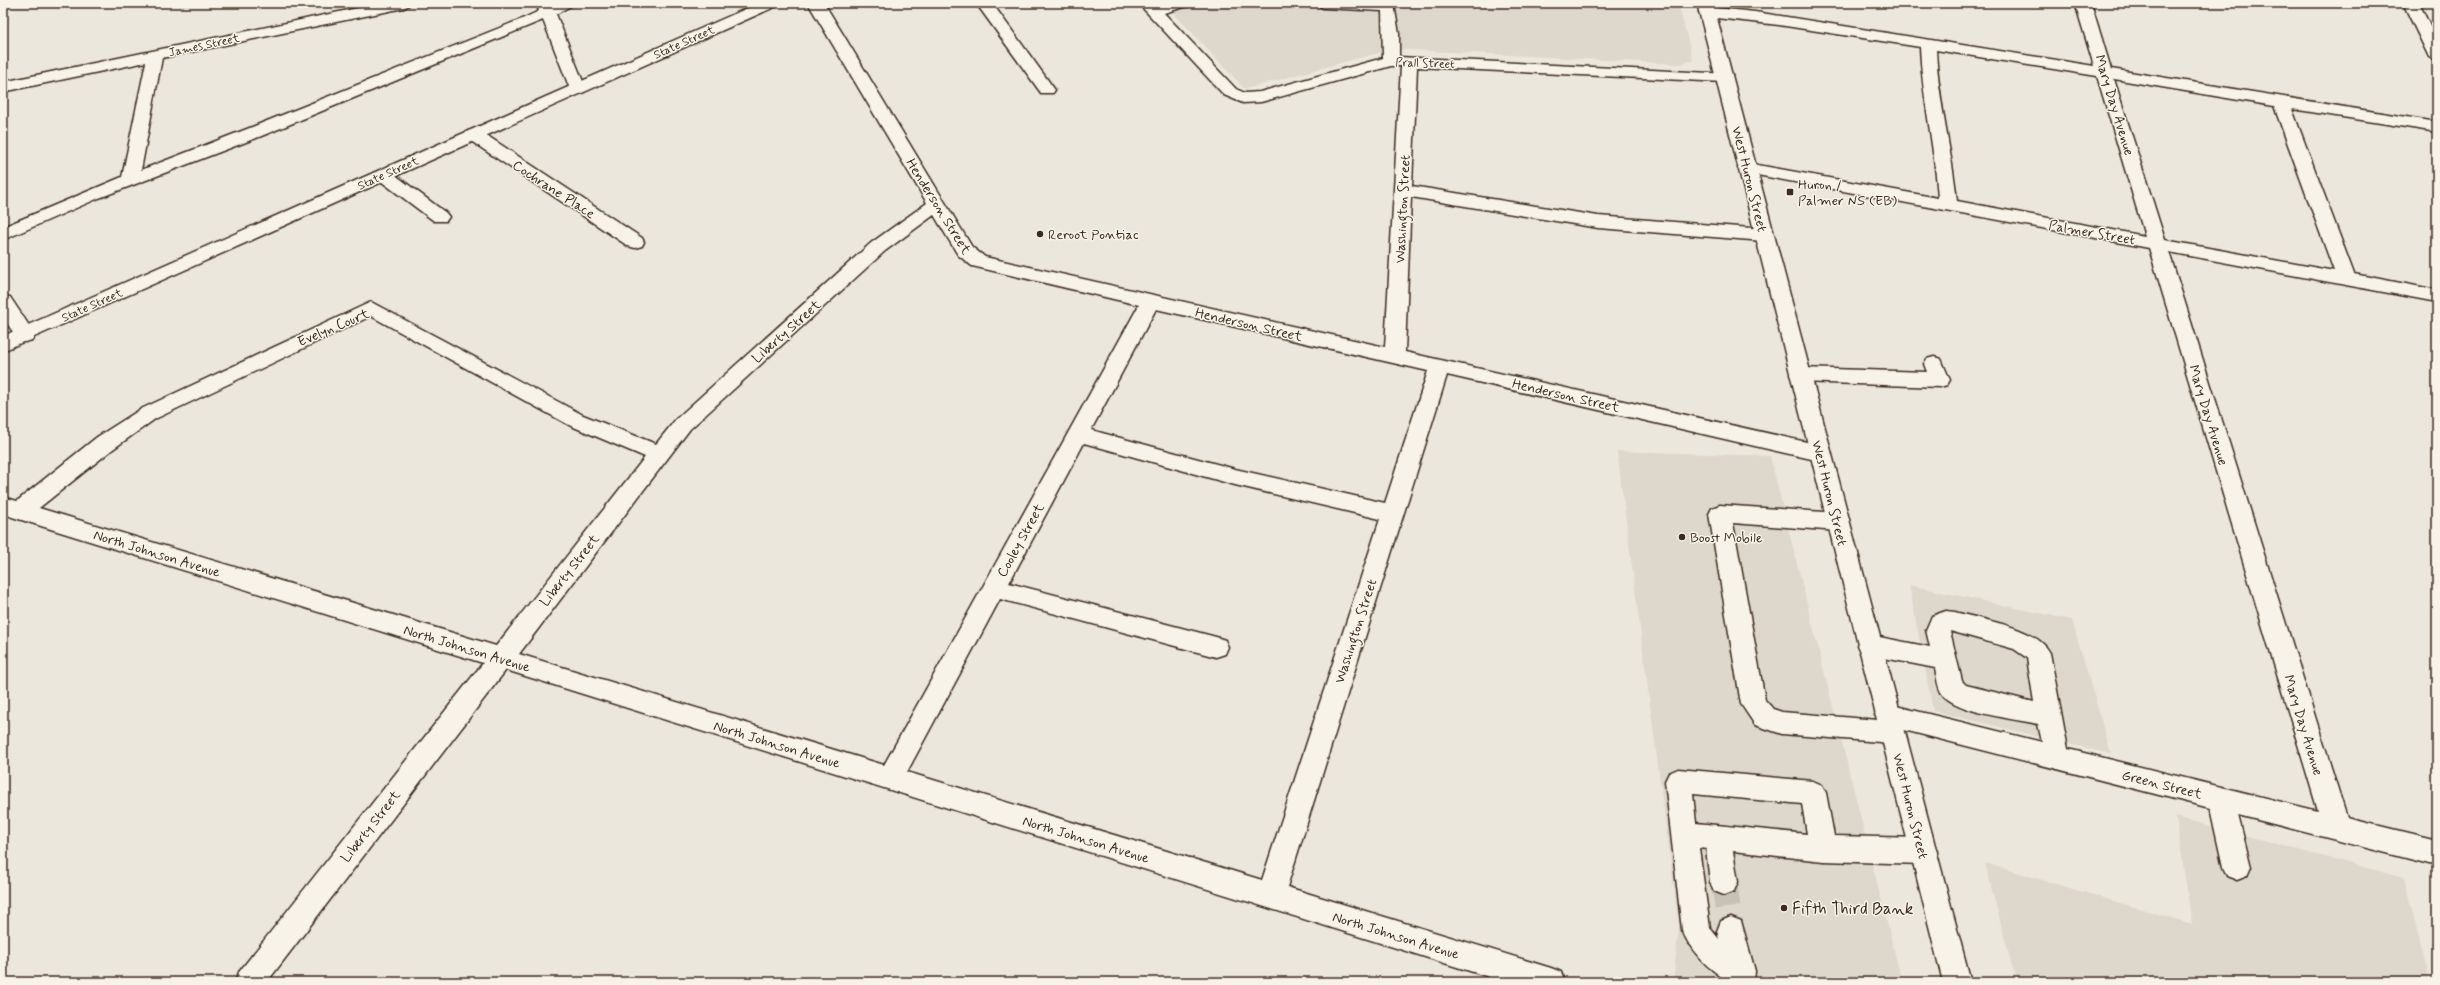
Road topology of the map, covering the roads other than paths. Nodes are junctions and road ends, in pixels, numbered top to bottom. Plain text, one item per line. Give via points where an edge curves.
1 (404, 3) edge
2 (568, 3) edge
3 (772, 3) edge
4 (816, 3) edge
5 (984, 3) edge
6 (1182, 3) edge
7 (1323, 3) edge
8 (2083, 3) edge
9 (2411, 3) edge
10 (1150, 7) edge
11 (1706, 7) edge
12 (546, 8) edge
13 (1928, 44) junction
14 (155, 55) junction
15 (2437, 58) edge
16 (1390, 61) junction
17 (1409, 62) junction
18 (2105, 72) junction
19 (1724, 77) junction
20 (3, 88) edge
21 (578, 89) junction
22 (1047, 90) dead end
23 (2282, 104) junction
24 (2437, 127) edge
25 (474, 135) junction
26 (1747, 168) junction
27 (384, 175) junction
28 (130, 180) junction
29 (1403, 190) junction
30 (937, 204) junction
31 (1948, 205) junction
32 (440, 218) dead end
33 (3, 234) edge
34 (1764, 235) junction
35 (635, 242) dead end
36 (2156, 244) junction
37 (2346, 279) junction
38 (2437, 296) edge
39 (3, 302) edge
40 (1150, 302) junction
41 (25, 335) junction
42 (3, 344) edge
43 (1395, 356) junction
44 (1934, 364) dead end
45 (1440, 366) junction
46 (1800, 375) junction
47 (1078, 434) junction
48 (1820, 453) junction
49 (659, 454) junction
50 (12, 508) edge
51 (1393, 513) junction
52 (1838, 522) junction
53 (994, 588) junction
54 (1869, 645) junction
55 (1216, 647) dead end
56 (500, 658) junction
57 (1945, 660) junction
58 (2049, 716) junction
59 (1890, 724) junction
60 (2057, 757) junction
61 (890, 778) junction
62 (2221, 799) junction
63 (2336, 827) junction
64 (1684, 834) junction
65 (1718, 838) junction
66 (1823, 848) junction
67 (1923, 851) junction
68 (2437, 853) edge
69 (2237, 867) dead end
70 (1724, 882) tunnel mouth
71 (1270, 896) junction
72 (1731, 932) tunnel mouth
73 (1742, 977) edge
74 (249, 982) edge
75 (1550, 982) edge
76 (1957, 982) edge

1 - 14 main road, James Street
2 - 12 main road
3 - 21 main road, State Street
4 - 30 main road, Henderson Street
5 - 22 main road
6 - 10 main road
7 - 16 main road via 1389,7 1390,41 1393,48
8 - 18 main road, Mary Day Avenue
9 - 15 main road
10 - 16 main road, Prall Street via 1230,92 1243,98 1261,97
11 - 13 main road
11 - 19 main road, West Huron Street
12 - 21 main road
12 - 28 main road via 253,133
13 - 18 main road
13 - 31 main road via 1929,72 1944,158
14 - 20 main road, James Street
14 - 28 main road
16 - 17 main road, Prall Street
17 - 19 main road, Prall Street
17 - 29 main road, Washington Street
18 - 23 main road
18 - 36 main road, Mary Day Avenue
19 - 26 main road, West Huron Street
21 - 25 main road, State Street
23 - 24 main road
23 - 37 main road
25 - 27 main road, State Street
25 - 35 main road, Cochrane Place
26 - 31 main road, Palmer Street
26 - 34 main road, West Huron Street
27 - 32 main road
27 - 41 main road, State Street
28 - 33 main road
29 - 34 main road via 1598,222
29 - 43 main road, Washington Street
30 - 40 main road, Henderson Street via 968,254 979,262
30 - 49 main road, Liberty Street via 872,253 692,416
31 - 36 main road, Palmer Street
34 - 46 main road, West Huron Street
36 - 37 main road, Palmer Street
36 - 63 main road, Mary Day Avenue
37 - 38 main road, Palmer Street
39 - 41 main road
40 - 43 main road, Henderson Street
40 - 47 main road, Cooley Street
41 - 42 main road, State Street
43 - 45 main road, Henderson Street
44 - 46 main road via 1940,380
45 - 48 main road, Henderson Street
45 - 51 main road, Washington Street
46 - 48 main road, West Huron Street
47 - 51 main road via 1235,477
47 - 53 main road, Cooley Street
48 - 52 main road, West Huron Street
49 - 50 main road, Evelyn Court via 576,420 371,308 148,414
49 - 56 main road, Liberty Street
50 - 56 main road, North Johnson Avenue
51 - 71 main road, Washington Street
52 - 54 main road, West Huron Street
52 - 59 main road, Green Street via 1720,514 1753,704 1764,717 1782,723
53 - 55 main road
53 - 61 main road, Cooley Street
54 - 57 main road
54 - 59 main road, West Huron Street
56 - 61 main road, North Johnson Avenue
56 - 74 main road, Liberty Street
57 - 58 main road via 1951,686 1957,692 1967,697
57 - 58 main road via 1938,630 1940,623 1946,621 2022,641 2032,646 2038,653
58 - 60 main road
59 - 60 main road, Green Street
59 - 67 main road, West Huron Street
60 - 62 main road, Green Street
61 - 71 main road, North Johnson Avenue
62 - 63 main road, Green Street
62 - 69 main road
63 - 68 main road, Green Street
64 - 65 main road
64 - 66 main road via 1678,781 1813,793
64 - 73 main road via 1696,930 1701,942
65 - 66 main road
65 - 70 main road
66 - 67 main road
67 - 76 main road, West Huron Street
71 - 75 main road, North Johnson Avenue
72 - 73 main road

